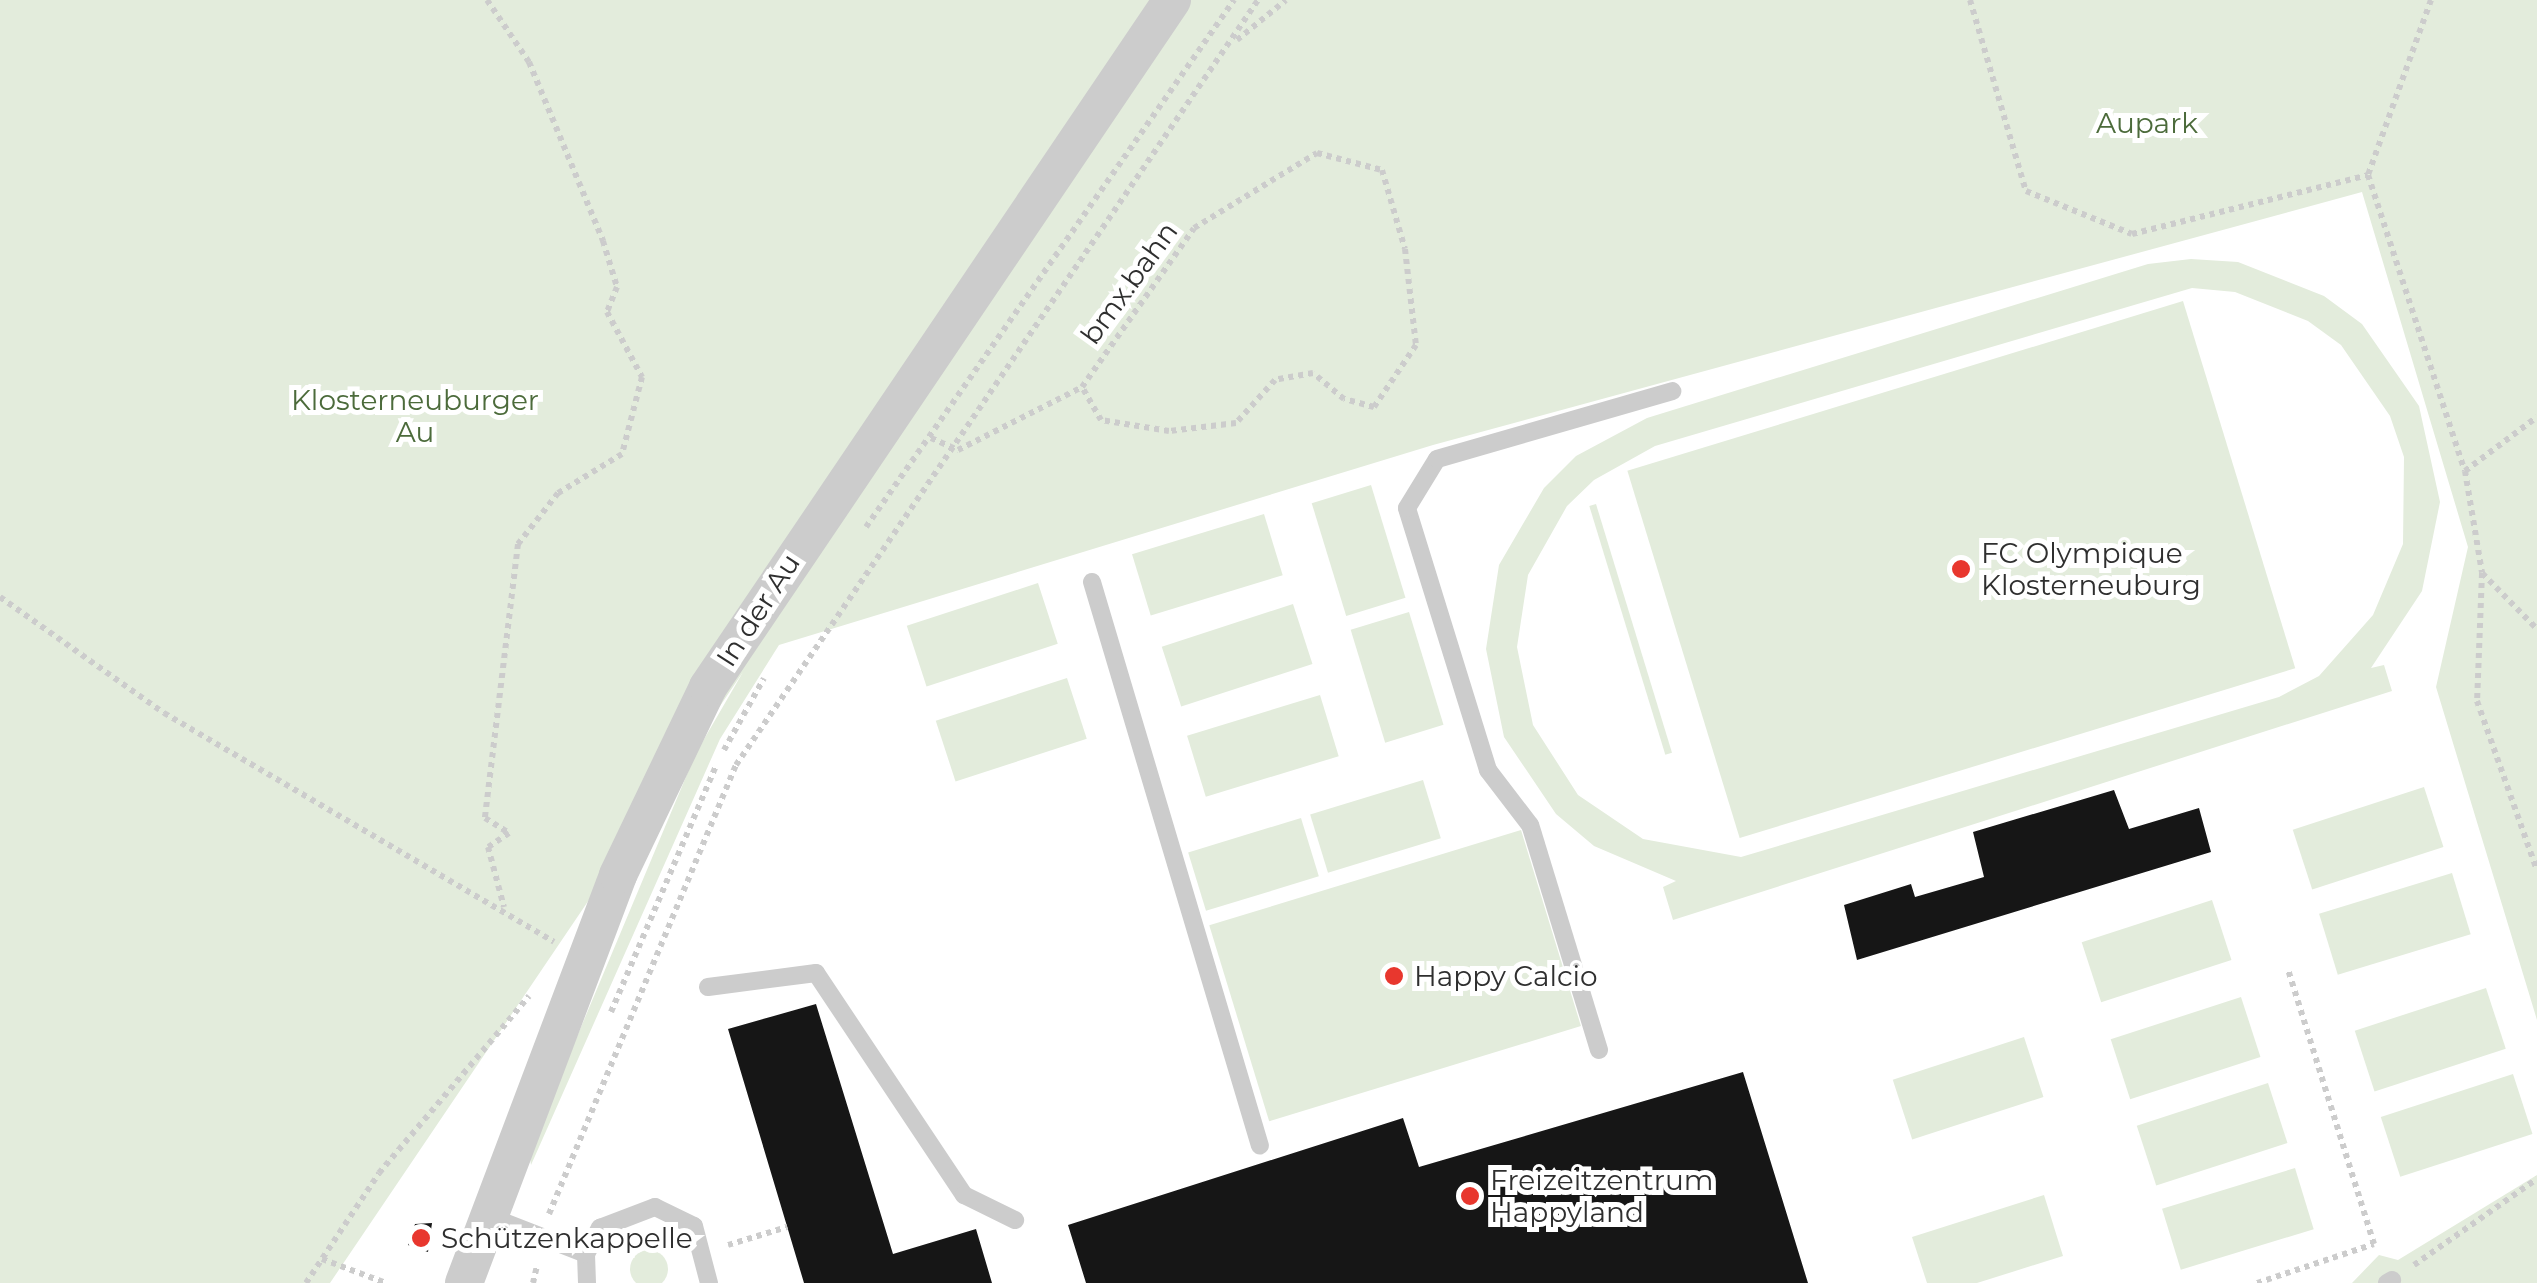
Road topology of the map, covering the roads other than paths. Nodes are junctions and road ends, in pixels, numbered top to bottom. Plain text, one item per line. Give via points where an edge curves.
1 (1172, 0) edge
2 (1672, 391) dead end
3 (1092, 582) dead end
4 (708, 987) dead end
5 (1598, 1050) dead end
6 (1260, 1146) dead end
7 (485, 1215) junction
8 (1015, 1220) dead end
9 (586, 1254) junction
10 (464, 1283) edge
11 (587, 1283) edge
12 (708, 1283) edge

1 - 7 street, In der Au via 708,687 584,963
2 - 5 lane via 1437,459 1408,508 1488,770 1530,825
3 - 6 lane
4 - 8 lane via 816,974 964,1195
7 - 9 lane
7 - 10 street, In der Au
9 - 11 lane
9 - 12 lane via 600,1228 640,1207 676,1213 708,1251

